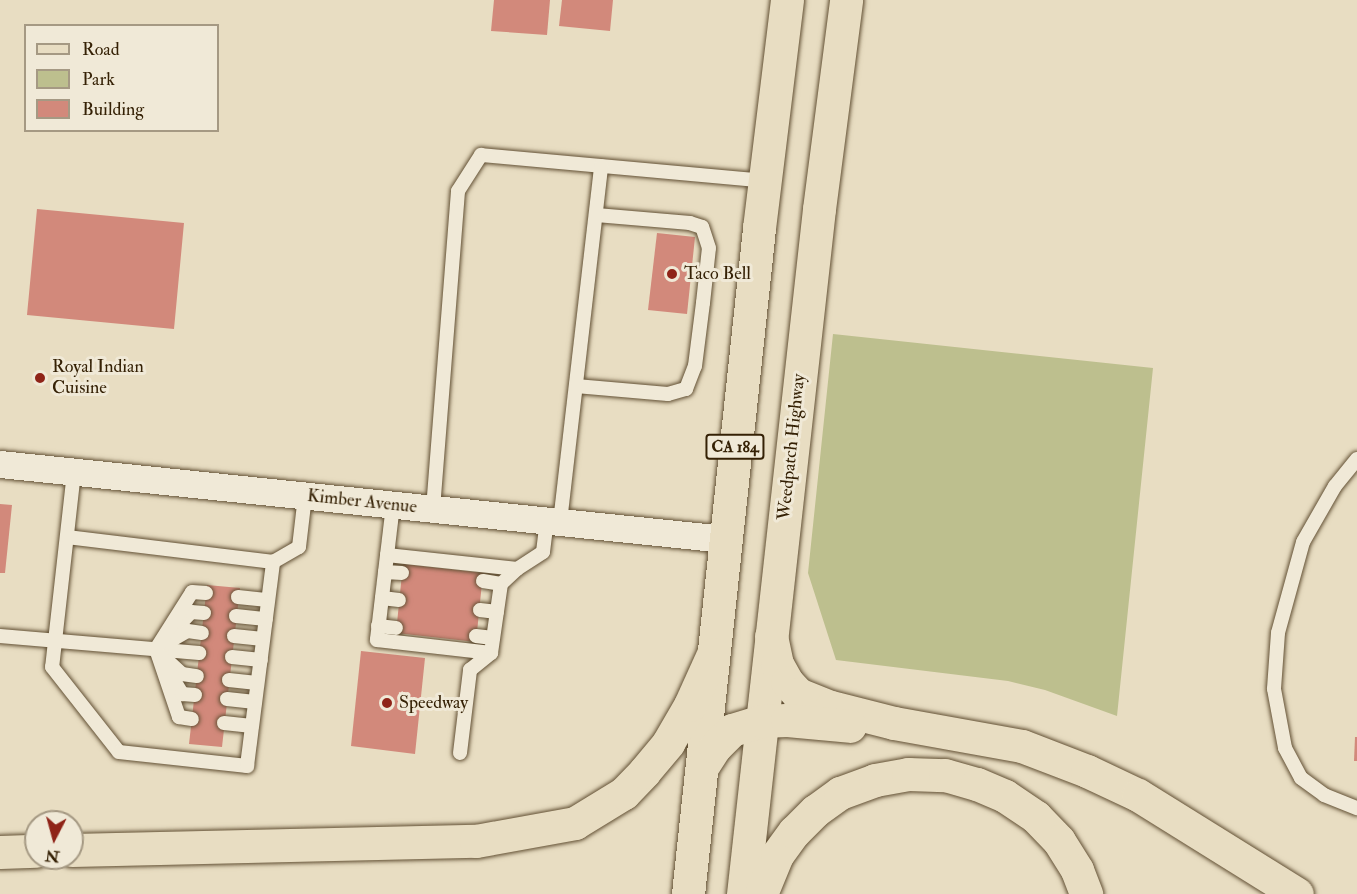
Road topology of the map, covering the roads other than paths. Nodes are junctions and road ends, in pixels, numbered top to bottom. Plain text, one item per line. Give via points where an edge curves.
1 (787, 0) edge
2 (846, 0) edge
3 (601, 166) junction
4 (764, 181) junction
5 (596, 215) junction
6 (576, 386) junction
7 (1357, 459) edge
8 (0, 464) edge
9 (74, 472) junction
10 (305, 496) junction
11 (393, 505) junction
12 (433, 509) junction
13 (554, 521) junction
14 (67, 537) junction
15 (725, 539) junction
16 (387, 555) junction
17 (273, 562) junction
18 (517, 569) junction
19 (385, 572) junction
20 (402, 573) dead end
21 (483, 581) dead end
22 (501, 584) junction
23 (206, 593) dead end
24 (238, 597) dead end
25 (382, 598) junction
26 (268, 600) junction
27 (399, 600) dead end
28 (480, 610) dead end
29 (497, 612) junction
30 (204, 613) dead end
31 (236, 616) dead end
32 (266, 620) junction
33 (378, 626) junction
34 (396, 628) dead end
35 (202, 633) dead end
36 (0, 636) edge
37 (234, 636) dead end
38 (476, 636) dead end
39 (771, 636) junction
40 (493, 638) junction
41 (263, 639) junction
42 (54, 641) junction
43 (156, 649) junction
44 (200, 653) dead end
45 (492, 653) junction
46 (713, 654) junction
47 (232, 657) dead end
48 (261, 660) junction
49 (197, 676) dead end
50 (229, 680) dead end
51 (257, 683) junction
52 (195, 695) dead end
53 (227, 699) dead end
54 (255, 702) junction
55 (192, 719) dead end
56 (761, 721) junction
57 (224, 723) dead end
58 (894, 723) junction
59 (252, 726) junction
60 (460, 753) dead end
61 (702, 767) junction
62 (1357, 808) edge
63 (84, 850) edge
64 (24, 851) edge
65 (0, 852) edge
66 (688, 894) edge
67 (743, 894) edge
68 (761, 894) edge
69 (1086, 894) edge
70 (1298, 894) edge

1 - 4 main road, CA 184
2 - 39 main road, Weedpatch Highway / CA 184
3 - 4 lane
3 - 5 lane
3 - 12 lane via 481,155 458,191
4 - 15 main road, CA 184
5 - 6 lane
5 - 6 lane via 702,227 709,248 703,303 695,366 686,389 668,394
6 - 13 lane
7 - 62 lane via 1335,486 1303,542 1278,633 1274,689 1285,748 1301,778 1324,795
8 - 9 street, Kimber Avenue
9 - 10 street, Kimber Avenue
9 - 14 lane
10 - 11 street, Kimber Avenue
10 - 17 lane via 299,547
11 - 12 street, Kimber Avenue
11 - 16 lane
12 - 13 street, Kimber Avenue
13 - 15 street, Kimber Avenue
13 - 18 lane via 543,552
14 - 17 lane
14 - 42 lane
15 - 46 main road, CA 184
16 - 18 lane
16 - 19 lane
17 - 26 lane
18 - 22 lane
19 - 20 lane
19 - 25 lane
21 - 22 lane
22 - 29 lane
23 - 43 lane via 192,592
24 - 26 lane
25 - 27 lane
25 - 33 lane
26 - 32 lane
28 - 29 lane
29 - 40 lane
30 - 43 lane via 191,612
31 - 32 lane
32 - 41 lane
33 - 34 lane
33 - 45 lane via 376,640
35 - 43 lane via 188,632
36 - 42 lane
37 - 41 lane
38 - 40 lane
39 - 56 main road, Weedpatch Highway / CA 184
39 - 58 main road via 777,664 798,694
40 - 45 lane
41 - 48 lane
42 - 43 lane
42 - 59 lane via 52,667 119,752 247,766
43 - 44 lane
43 - 49 lane via 182,674
43 - 52 lane via 182,694
43 - 55 lane via 179,717
45 - 60 lane via 470,670
46 - 61 main road, CA 184
46 - 63 main road via 668,743 624,793 575,823 476,841
47 - 48 lane
48 - 51 lane
50 - 51 lane
51 - 54 lane
53 - 54 lane
54 - 59 lane
56 - 58 main road via 854,727
56 - 61 main road via 732,730
56 - 67 main road, Weedpatch Highway / CA 184
57 - 59 lane
58 - 70 main road via 1022,746 1087,771 1138,795
61 - 66 main road, CA 184
64 - 65 main road
68 - 69 main road via 777,855 815,811 840,793 875,780 908,774 945,775 977,783 1005,796 1036,817 1059,841

